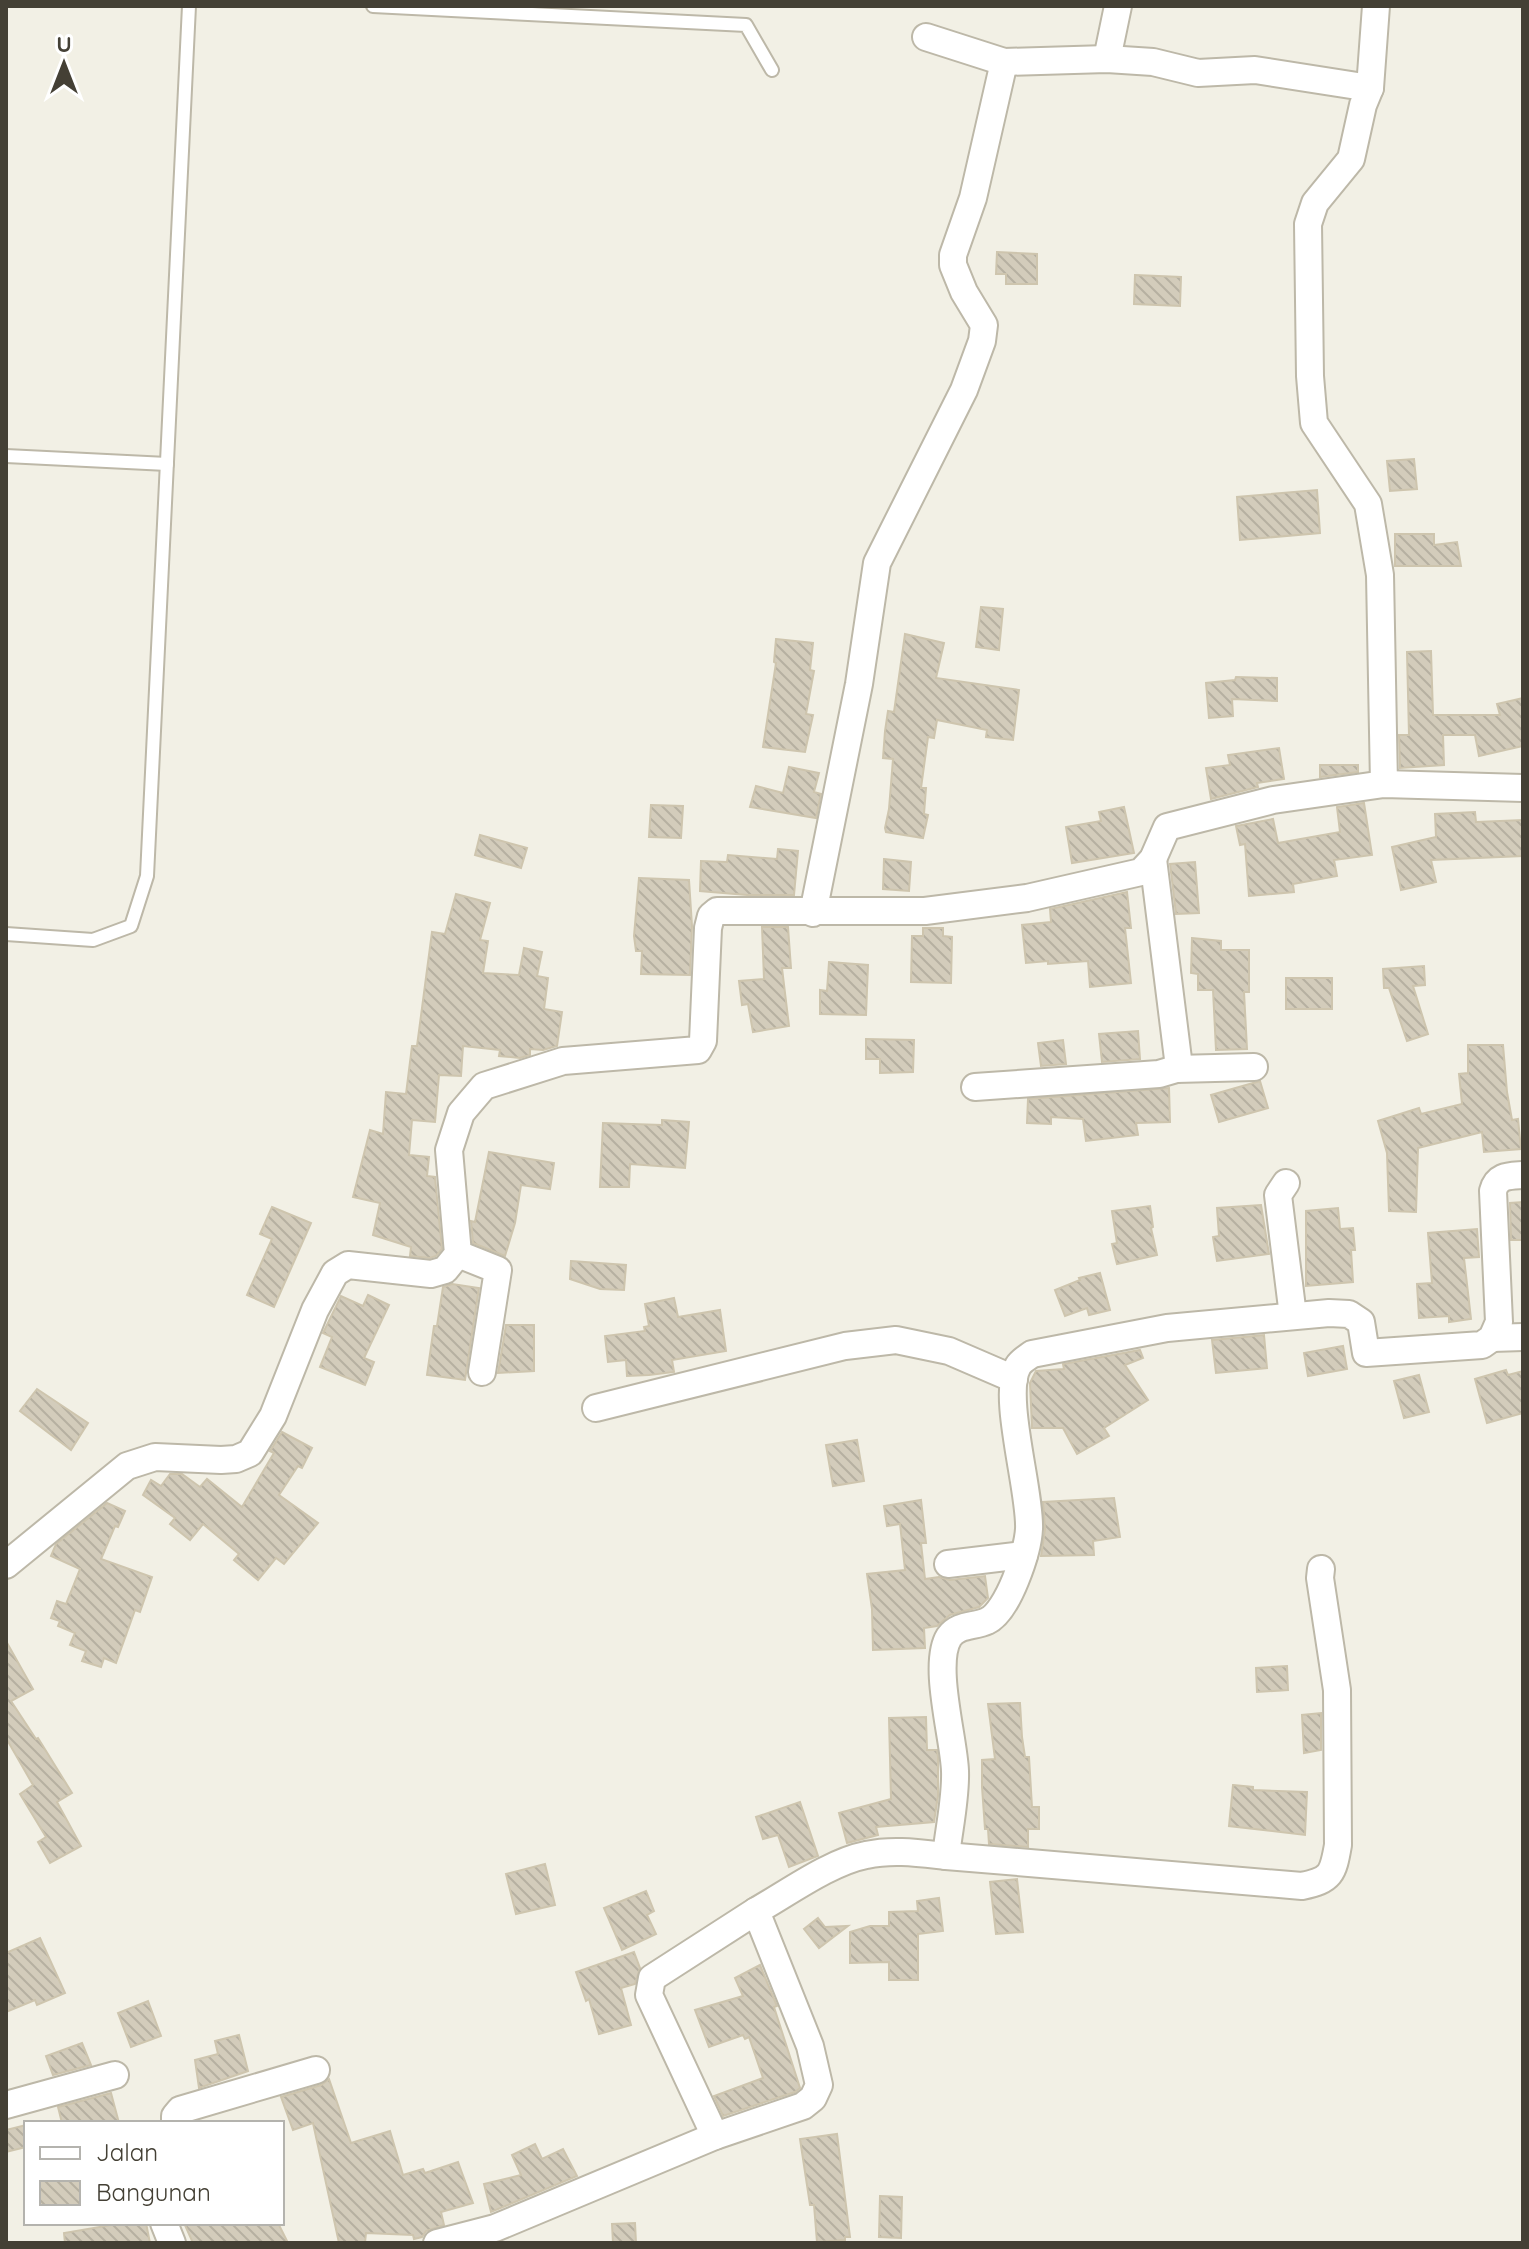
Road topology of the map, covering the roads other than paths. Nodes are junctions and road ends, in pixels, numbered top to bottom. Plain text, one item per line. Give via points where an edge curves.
1 (189, 6) edge
2 (373, 6) edge
3 (1118, 6) edge
4 (1376, 6) edge
5 (926, 37) dead end
6 (1107, 59) junction
7 (1004, 62) junction
8 (772, 70) dead end
9 (1370, 88) junction
10 (6, 456) edge
11 (167, 464) junction
12 (1384, 784) junction
13 (1523, 788) edge
14 (1153, 859) junction
15 (813, 913) junction
16 (6, 934) edge
17 (1254, 1067) dead end
18 (1176, 1069) junction
19 (975, 1087) dead end
20 (1523, 1175) edge
21 (1286, 1183) dead end
22 (458, 1254) junction
23 (1293, 1316) junction
24 (1523, 1337) edge
25 (1492, 1338) junction
26 (482, 1372) dead end
27 (1014, 1379) junction
28 (596, 1408) dead end
29 (1024, 1555) junction
30 (948, 1564) dead end
31 (6, 1565) edge
32 (1321, 1569) dead end
33 (946, 1856) junction
34 (756, 1911) junction
35 (316, 2070) dead end
36 (115, 2075) dead end
37 (6, 2105) edge
38 (175, 2121) edge
39 (715, 2136) junction
40 (437, 2243) edge

1 - 11 lane
2 - 8 lane via 746,25
3 - 6 street
4 - 9 street
5 - 7 street
6 - 7 street
6 - 9 street via 1153,62 1198,73 1255,70
7 - 15 street via 973,198 953,255 964,292 984,325 982,341 964,390 877,563 859,684
9 - 12 street via 1351,159 1315,203 1308,224 1310,376 1314,423 1368,504 1375,534
10 - 11 lane
11 - 16 lane via 147,876 131,926 93,940
12 - 13 street
12 - 14 street via 1273,800 1176,823 1167,827
14 - 15 street via 1141,872 1027,898 925,911
14 - 18 street
15 - 22 street via 717,911 711,916 703,1041 698,1050 563,1061 484,1086 461,1113 449,1150
17 - 18 street
18 - 19 street
20 - 25 street via 1502,1177 1493,1191 1499,1322
21 - 23 street via 1278,1195
22 - 26 street via 498,1270
22 - 31 street via 445,1270 431,1274 342,1268 315,1310 273,1416 250,1453 221,1460 155,1457 127,1466
23 - 25 street via 1349,1314 1361,1322 1366,1353 1482,1345
23 - 27 street via 1167,1328 1032,1354 1019,1365
24 - 25 street
27 - 28 street via 949,1351 896,1340 845,1346
27 - 29 street via 1030,1529
29 - 30 street
29 - 33 street via 1002,1610 988,1621 961,1627 949,1638 945,1652 943,1683 955,1772
32 - 33 street via 1337,1690 1338,1845 1335,1865 1323,1882 1302,1886
33 - 34 street via 909,1851 863,1855
34 - 39 street via 652,1978 649,1995
34 - 39 street via 801,2018 819,2085 803,2106
35 - 38 street via 180,2110
36 - 37 street
39 - 40 street via 495,2228

